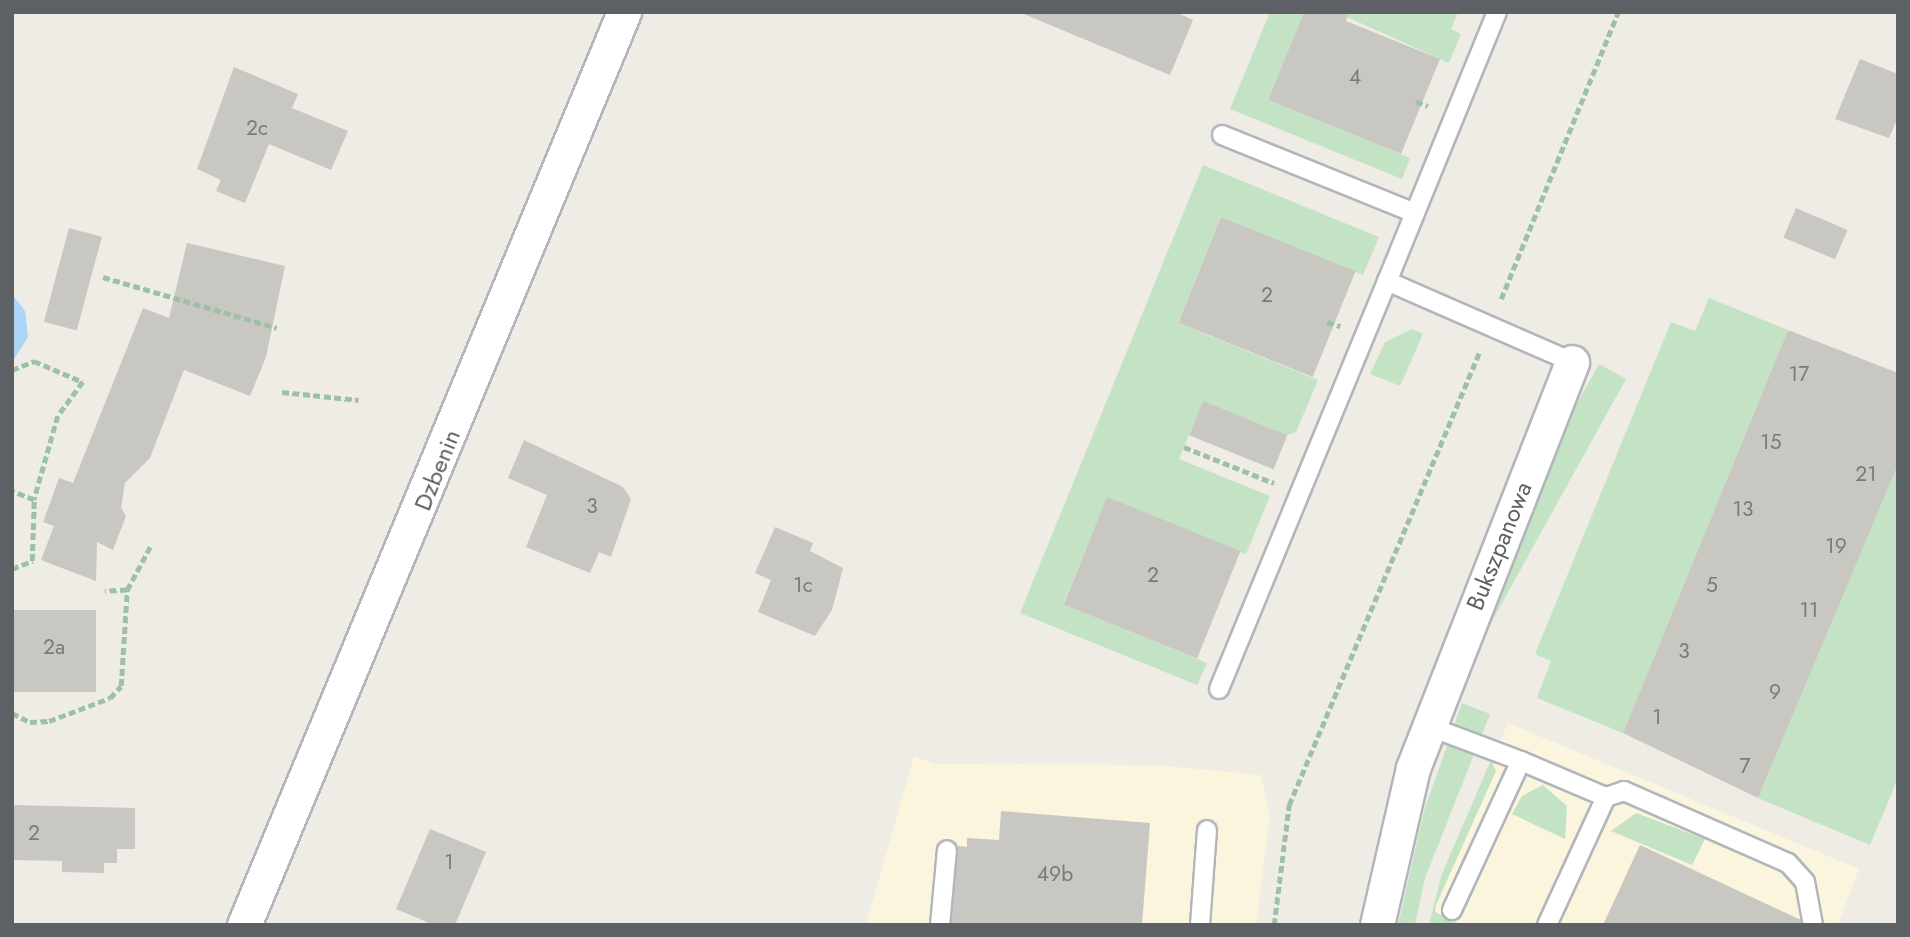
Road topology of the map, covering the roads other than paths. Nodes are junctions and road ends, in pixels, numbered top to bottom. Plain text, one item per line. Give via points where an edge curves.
1 (624, 12) edge
2 (1497, 12) edge
3 (1222, 135) dead end
4 (1415, 213) junction
5 (1387, 281) junction
6 (1572, 362) joint
7 (1219, 689) dead end
8 (1428, 726) junction
9 (1521, 761) junction
10 (1606, 797) junction
11 (1207, 830) dead end
12 (947, 850) dead end
13 (1451, 910) dead end
14 (244, 925) edge
15 (940, 925) edge
16 (1200, 925) edge
17 (1377, 925) edge
18 (1547, 925) edge
19 (1813, 925) edge

1 - 14 street, Dzbenin
2 - 4 lane
3 - 4 lane
4 - 5 lane
5 - 6 lane, Bukszpanowa
5 - 7 lane
6 - 8 street, Bukszpanowa
8 - 9 lane
8 - 17 street, Bukszpanowa via 1401,813
9 - 10 lane
9 - 13 lane
10 - 18 lane
10 - 19 lane via 1625,791 1788,863 1805,882
11 - 16 lane
12 - 15 lane

